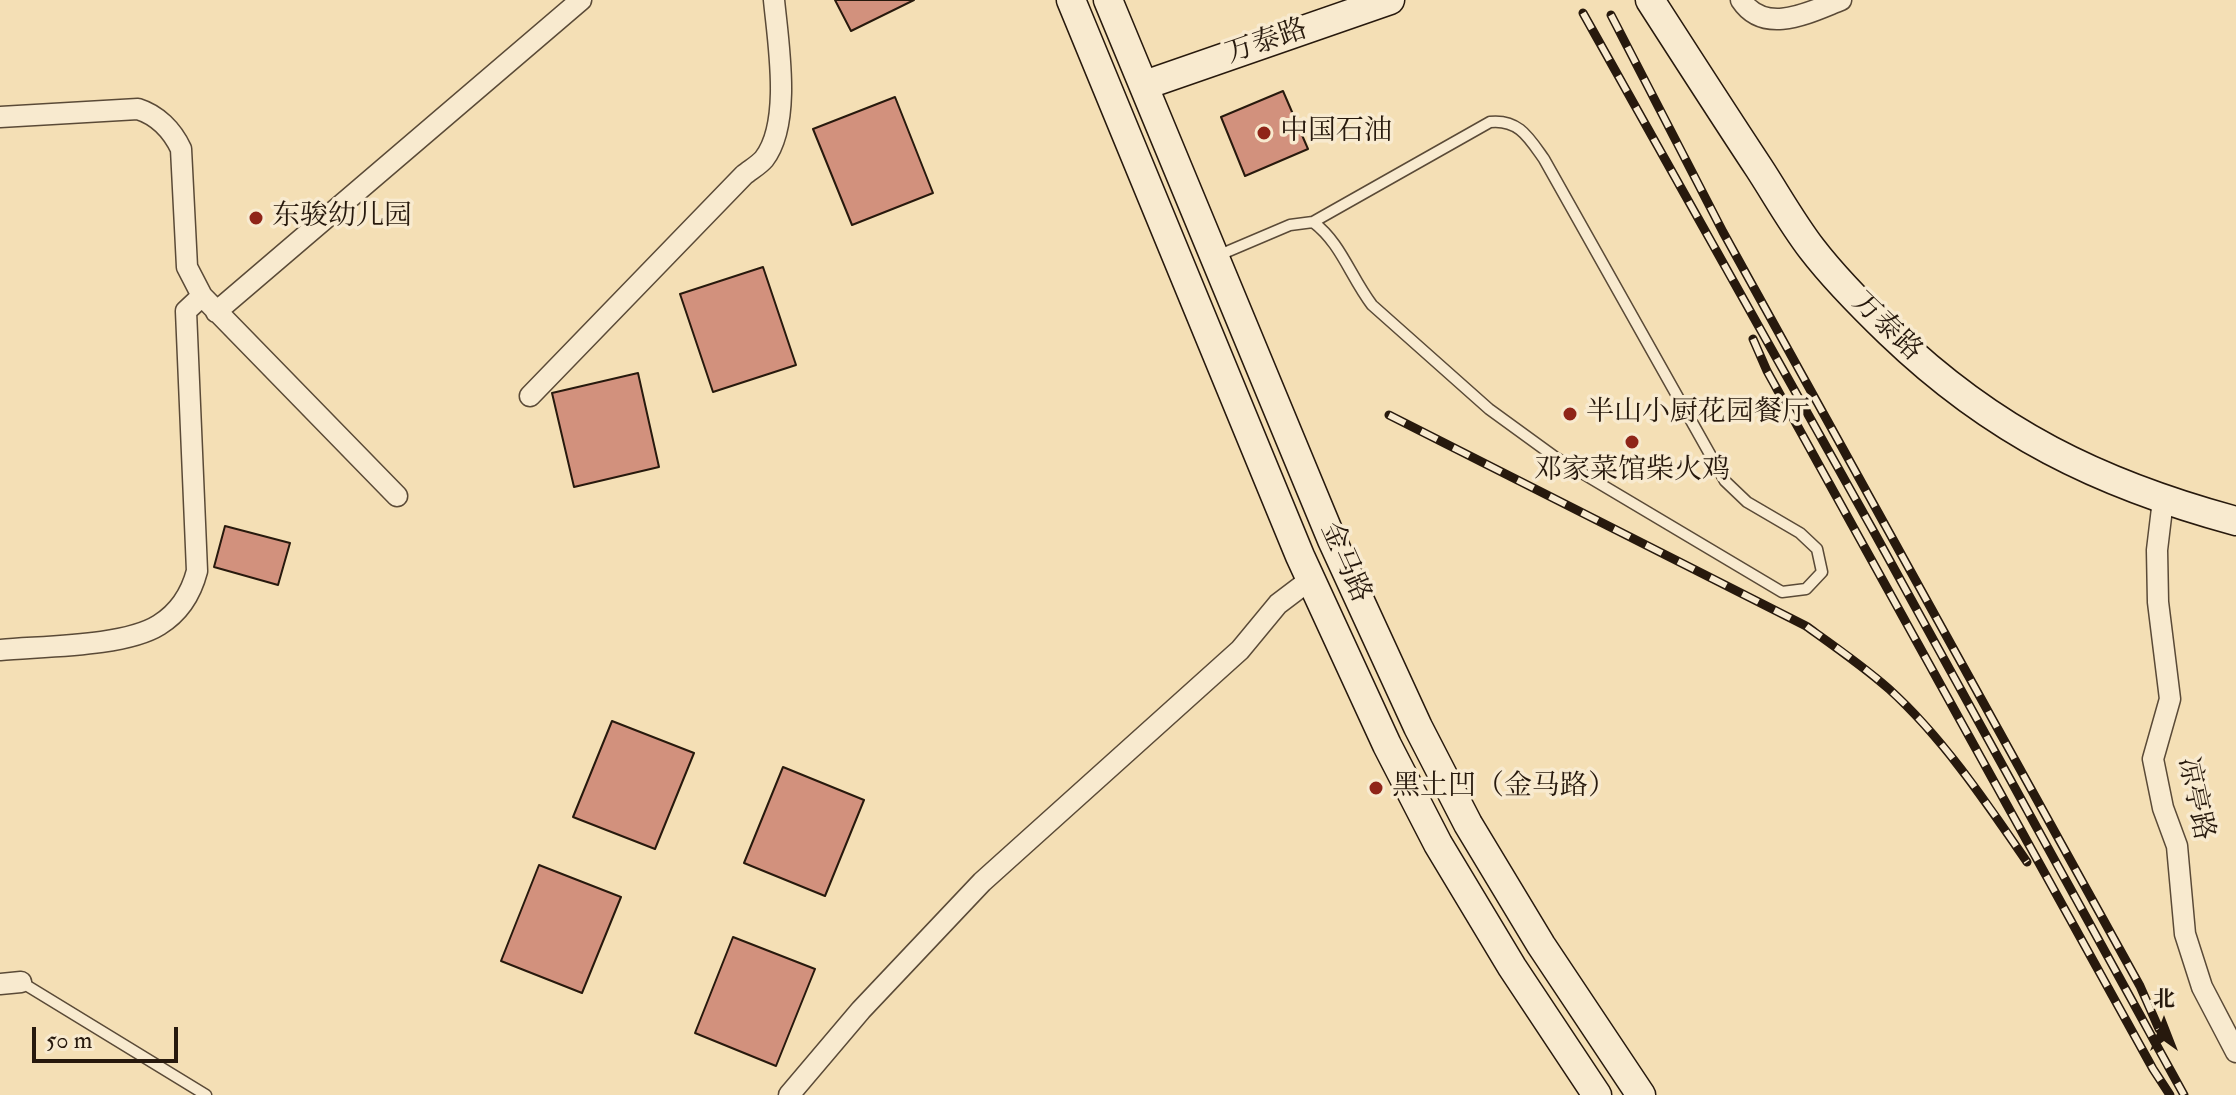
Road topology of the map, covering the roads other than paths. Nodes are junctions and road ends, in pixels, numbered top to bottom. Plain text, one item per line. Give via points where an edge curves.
1 (581, 0) edge
2 (774, 0) edge
3 (1071, 0) edge
4 (1108, 0) edge
5 (1338, 0) edge
6 (1390, 0) edge
7 (1650, 0) edge
8 (1667, 0) edge
9 (1741, 0) edge
10 (1841, 0) edge
11 (1140, 76) junction
12 (0, 117) edge
13 (1313, 222) junction
14 (1216, 256) junction
15 (202, 296) junction
16 (216, 312) junction
17 (530, 396) dead end
18 (397, 496) dead end
19 (2163, 500) junction
20 (2236, 506) edge
21 (2236, 521) edge
22 (1311, 579) junction
23 (0, 650) edge
24 (21, 982) joint
25 (0, 984) edge
26 (2236, 1052) edge
27 (206, 1095) edge
28 (789, 1095) edge
29 (1597, 1095) edge
30 (1641, 1095) edge

1 - 16 street
2 - 17 street via 780,109 764,159
3 - 22 main road, 金马路
4 - 11 main road, 金马路
5 - 11 main road, 万泰路
6 - 11 main road, 万泰路
7 - 19 main road, 万泰路 via 1811,248 1852,296 1969,402 2078,465
8 - 20 main road, 万泰路 via 1822,240 1931,352 2004,408 2084,452 2177,490
9 - 10 street via 1765,18 1787,20
11 - 14 main road, 金马路
12 - 15 street via 138,109 174,134 181,149 187,267
13 - 13 lane via 1331,236 1372,305 1489,409 1555,457 1782,592 1806,589 1822,572 1817,549 1800,533 1747,502 1725,481 1544,159 1513,123 1490,122
13 - 14 lane via 1290,225
14 - 30 main road, 金马路 via 1332,540 1418,727 1468,824 1541,945
15 - 16 street
15 - 23 street via 186,311 197,571 192,590 158,626 131,636
16 - 18 street
19 - 21 main road, 万泰路
19 - 26 street, 凉亭路 via 2158,602 2170,699 2153,759 2177,846 2185,934 2202,987
22 - 28 street via 1278,604 1240,650 982,882
22 - 29 main road, 金马路 via 1438,844
24 - 25 street
24 - 27 lane

